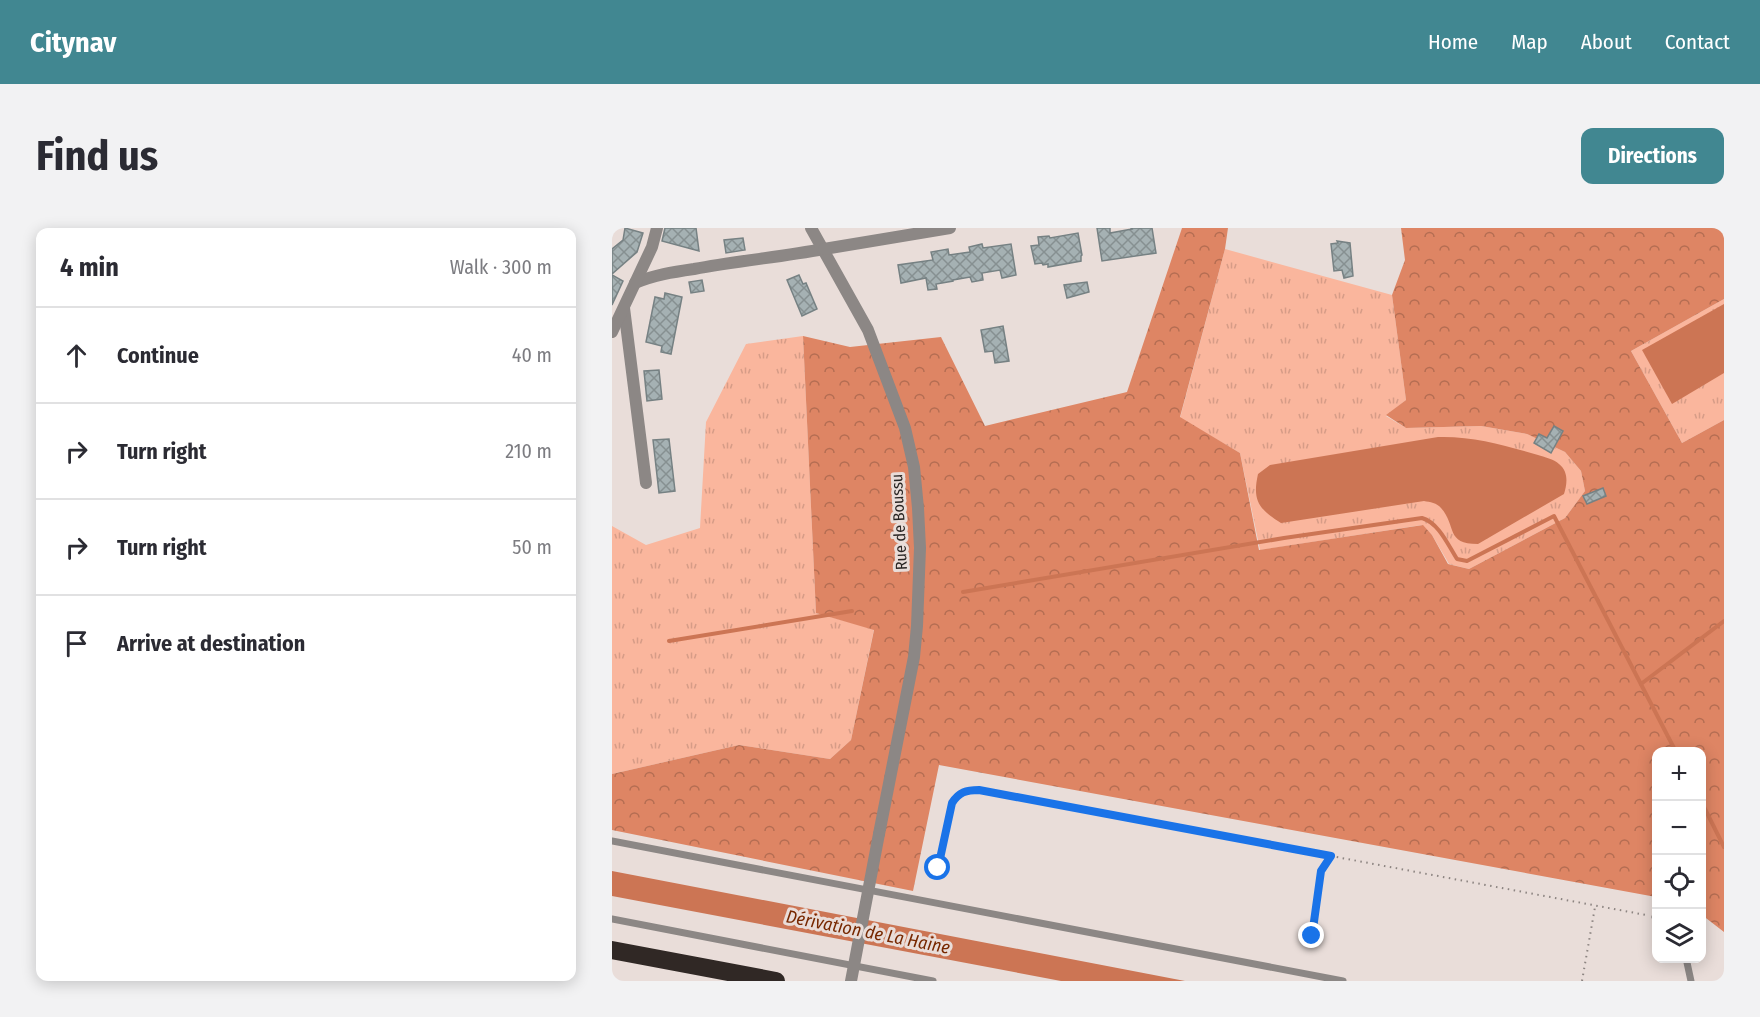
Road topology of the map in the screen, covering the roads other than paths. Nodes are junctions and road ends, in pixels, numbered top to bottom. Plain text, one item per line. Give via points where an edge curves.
1 (657, 228) edge
2 (811, 228) edge
3 (950, 228) edge
4 (824, 249) junction
5 (635, 284) junction
6 (624, 308) junction
7 (612, 332) edge
8 (646, 483) dead end
9 (612, 842) edge
10 (612, 919) edge
11 (612, 950) edge
12 (1687, 963) edge
13 (776, 981) edge
14 (850, 981) edge
15 (933, 981) edge
16 (1343, 981) edge
17 (1691, 981) edge

1 - 5 street
2 - 4 street, Rue de Boussu
3 - 4 street
4 - 5 street via 651,276
4 - 14 street, Rue de Boussu, bridge via 868,330 905,428 914,467 920,548 914,657
5 - 6 street
6 - 7 street
6 - 8 street
9 - 16 lane
10 - 15 lane
11 - 13 highway
12 - 17 lane

